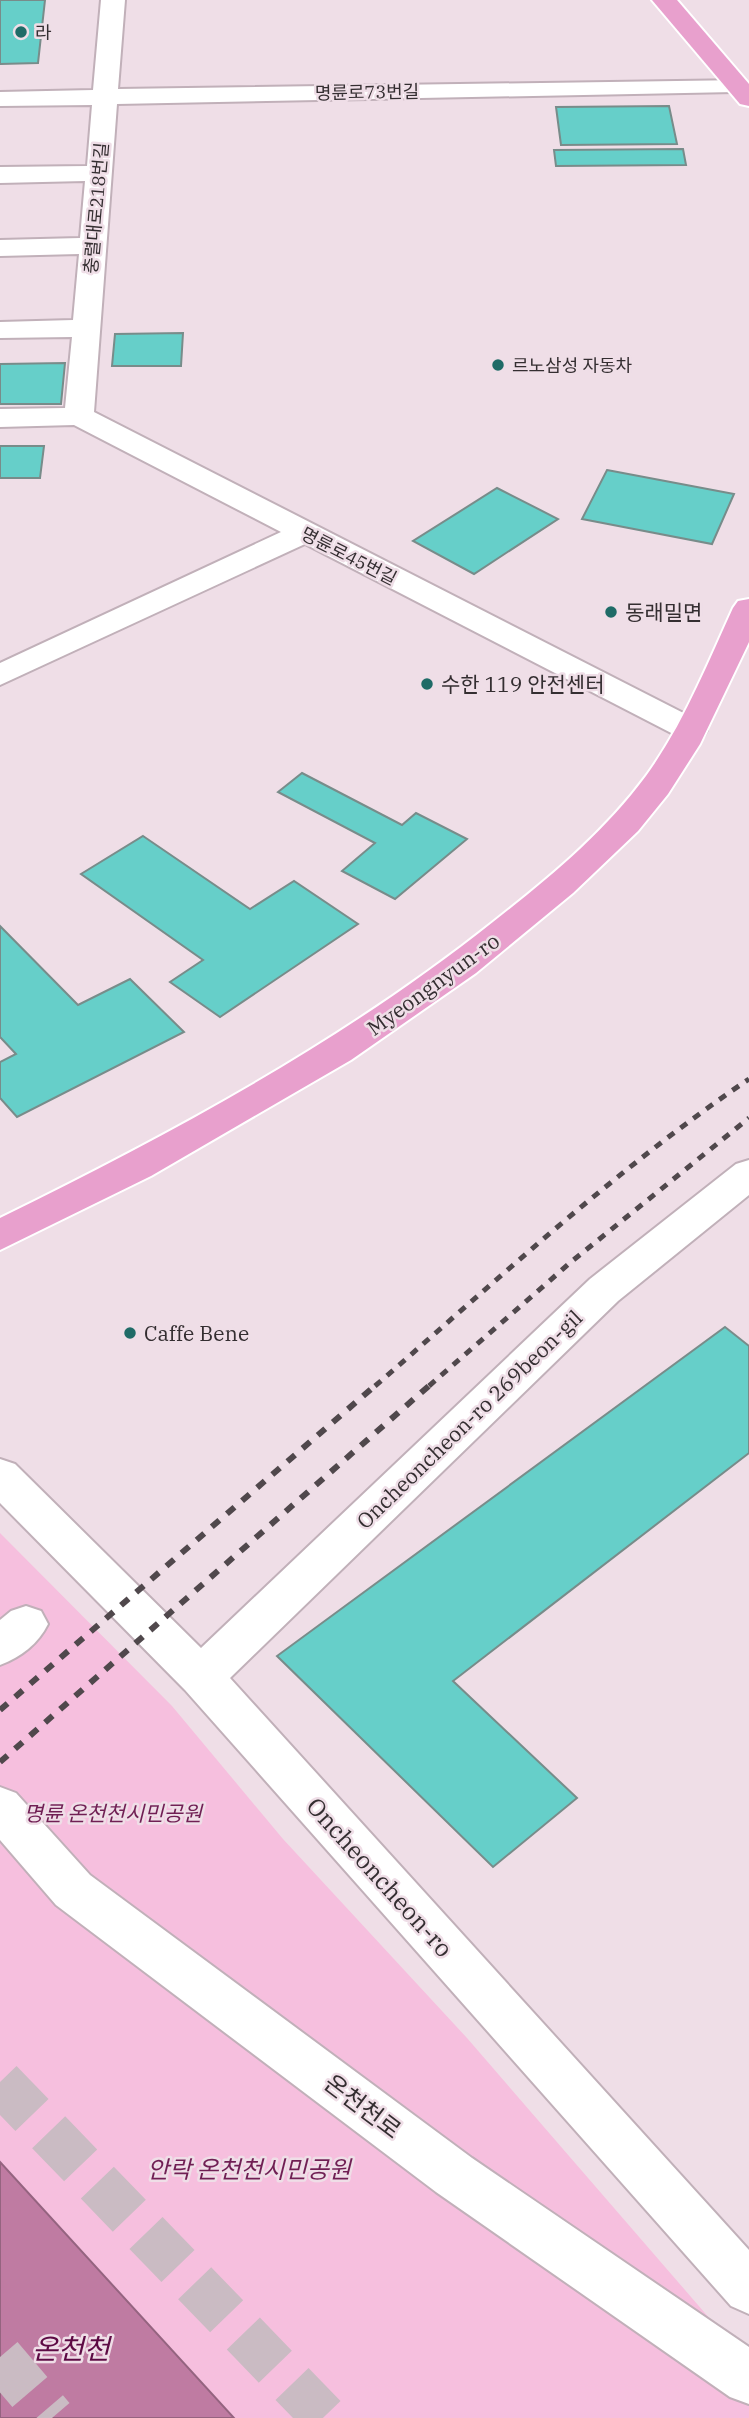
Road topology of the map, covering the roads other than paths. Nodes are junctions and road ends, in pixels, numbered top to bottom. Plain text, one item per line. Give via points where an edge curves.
1 (113, 0) edge
2 (664, 0) edge
3 (742, 92) edge
4 (105, 97) junction
5 (0, 99) edge
6 (99, 173) junction
7 (0, 175) edge
8 (93, 246) junction
9 (0, 248) edge
10 (86, 328) junction
11 (0, 330) edge
12 (79, 416) junction
13 (0, 418) edge
14 (303, 533) junction
15 (749, 608) edge
16 (0, 675) edge
17 (691, 730) junction
18 (749, 1174) edge
19 (0, 1235) edge
20 (0, 1476) edge
21 (201, 1677) junction
22 (0, 1807) edge
23 (749, 2288) edge
24 (749, 2378) edge

1 - 4 street, 충렬대로218번길
2 - 3 main road
3 - 4 street, 명륜로73번길
4 - 5 street, 명륜로73번길
4 - 6 street, 충렬대로218번길
6 - 7 street
6 - 8 street, 충렬대로218번길
8 - 9 street
8 - 10 street, 충렬대로218번길
10 - 11 street
10 - 12 street, 충렬대로218번길
12 - 13 street, 명륜로45번길
12 - 14 street, 명륜로45번길
14 - 16 street
14 - 17 street, 명륜로45번길
15 - 17 main road, Myeongnyun-ro
17 - 19 main road, Myeongnyun-ro via 657,785 607,846 478,954 318,1065 133,1170
18 - 21 street, Oncheoncheon-ro 269beon-gil via 604,1290
20 - 21 street, Oncheoncheon-ro
21 - 23 street, Oncheoncheon-ro
22 - 24 street, 온천천로 via 73,1890 454,2175

